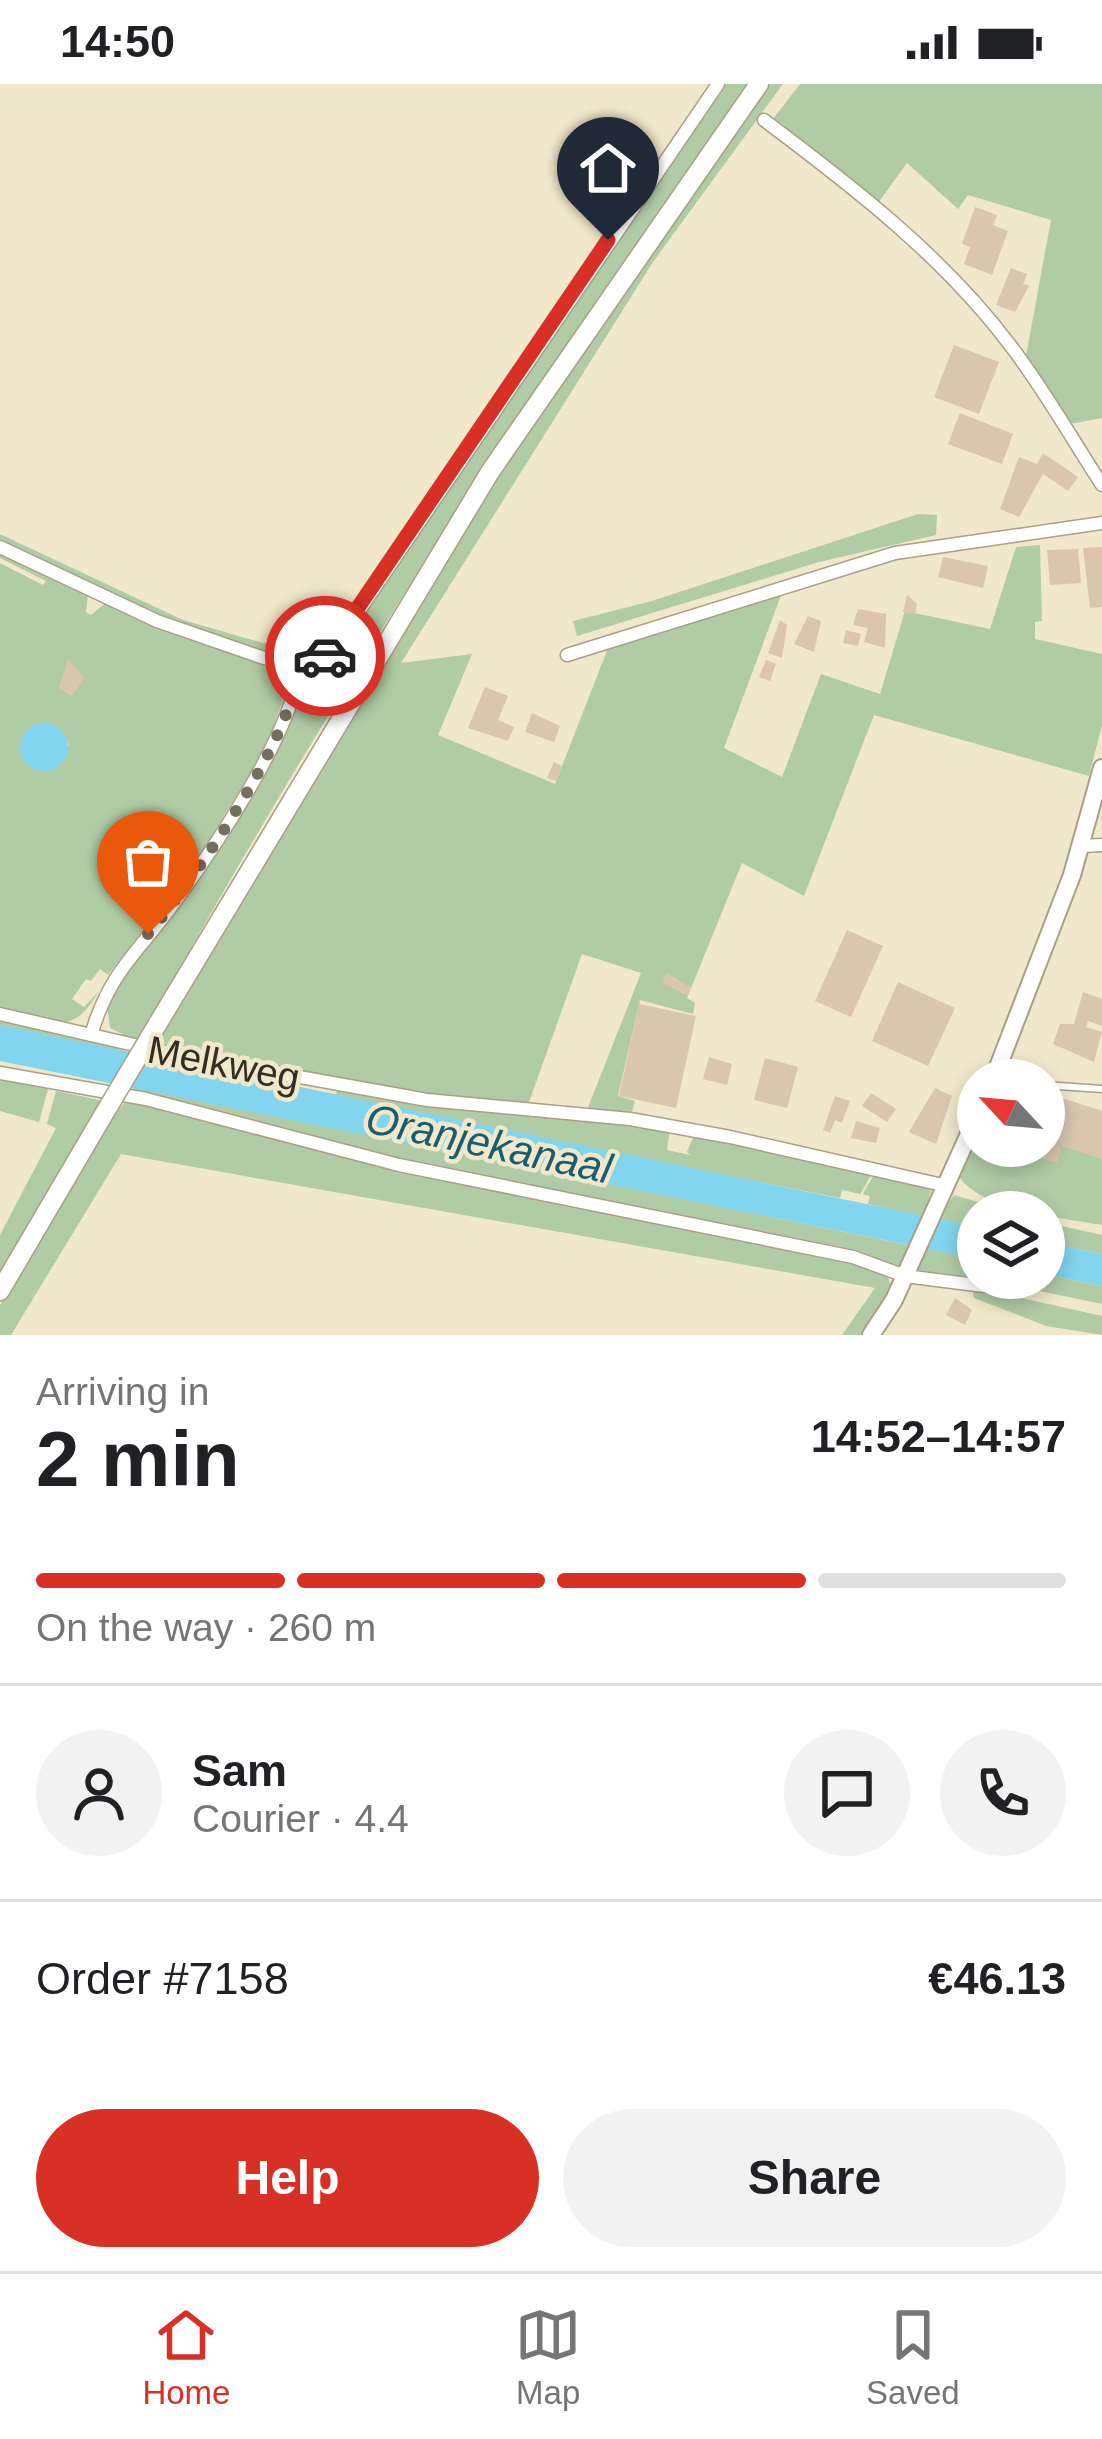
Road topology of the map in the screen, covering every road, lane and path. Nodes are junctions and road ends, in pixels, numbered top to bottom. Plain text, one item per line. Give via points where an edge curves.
1 (718, 84) edge
2 (759, 84) edge
3 (764, 120) dead end
4 (1102, 485) edge
5 (1102, 524) edge
6 (0, 547) edge
7 (567, 655) dead end
8 (298, 665) junction
9 (1102, 768) edge
10 (1102, 845) edge
11 (1082, 846) junction
12 (0, 1014) edge
13 (91, 1035) junction
14 (1004, 1059) edge
15 (0, 1073) edge
16 (1065, 1086) edge
17 (1102, 1089) edge
18 (957, 1162) edge
19 (943, 1194) junction
20 (908, 1269) junction
21 (957, 1280) edge
22 (0, 1291) edge
23 (871, 1335) edge

1 - 8 street via 331,652
2 - 22 main road, bridge via 490,472
3 - 4 street via 887,217 970,300 1011,345
5 - 7 street via 895,553
6 - 8 street via 157,621
8 - 13 street via 272,745 172,906 109,983
9 - 11 street
10 - 11 street
11 - 14 street
12 - 13 street, Melkweg
13 - 19 street, Melkweg via 427,1100 663,1124
15 - 20 street via 103,1089 399,1165
16 - 17 lane
18 - 19 street
19 - 20 street
20 - 21 street
20 - 23 street

